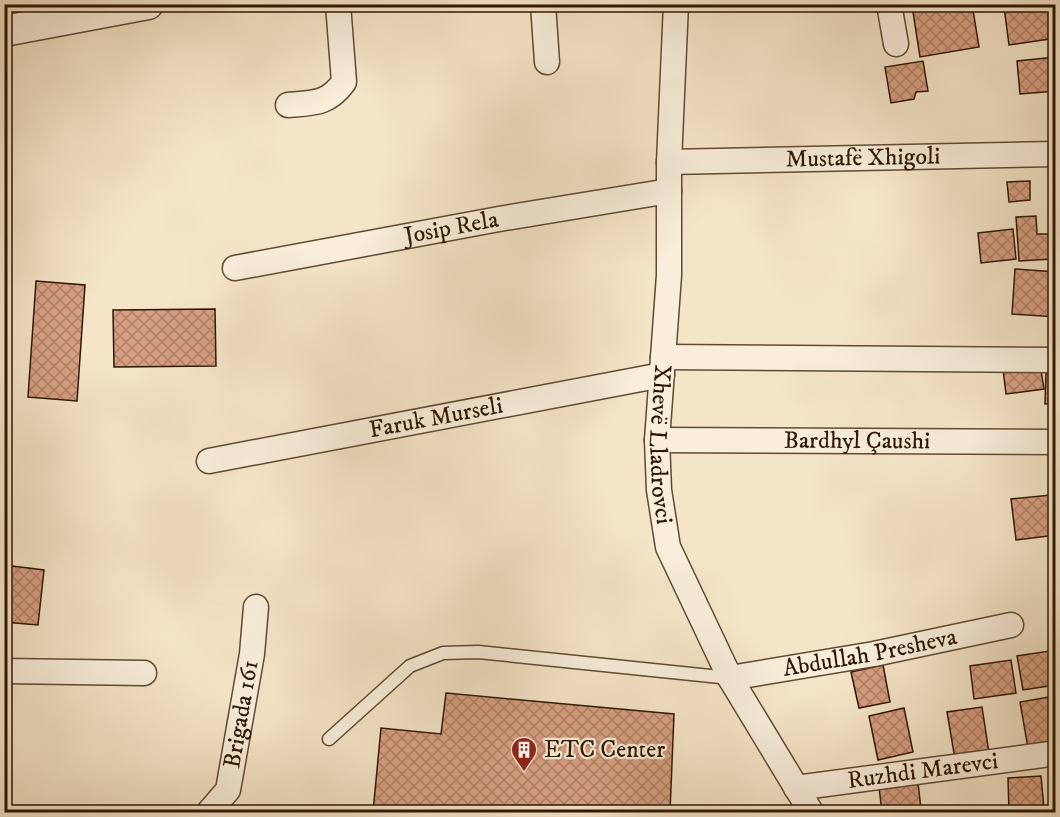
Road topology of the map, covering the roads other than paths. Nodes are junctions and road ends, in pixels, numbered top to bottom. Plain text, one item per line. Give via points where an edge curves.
1 (147, 4) edge
2 (338, 4) edge
3 (543, 4) edge
4 (676, 4) edge
5 (889, 4) edge
6 (4, 31) edge
7 (896, 44) dead end
8 (547, 62) dead end
9 (288, 105) dead end
10 (1056, 154) edge
11 (669, 162) junction
12 (669, 191) junction
13 (235, 268) dead end
14 (1056, 360) edge
15 (663, 366) junction
16 (657, 440) junction
17 (1056, 442) edge
18 (209, 461) dead end
19 (256, 607) dead end
20 (1011, 625) dead end
21 (4, 671) edge
22 (144, 674) dead end
23 (730, 678) junction
24 (328, 739) dead end
25 (1050, 754) dead end
26 (796, 789) junction
27 (209, 813) edge
28 (811, 813) edge

1 - 6 street
2 - 9 street via 344,82 327,100
3 - 8 street
4 - 11 street, Xhevë Lladrovci
5 - 7 street
10 - 11 street, Mustafë Xhigoli
11 - 12 street, Xhevë Lladrovci
12 - 13 street, Josip Rela
12 - 15 street, Xhevë Lladrovci
14 - 15 street, Faruk Murseli
15 - 16 street, Xhevë Lladrovci
15 - 18 street, Faruk Murseli
16 - 17 street, Bardhyl Çaushi
16 - 23 street, Xhevë Lladrovci via 659,490 668,548
19 - 27 street, Brigada 161 via 252,654 228,790
20 - 23 street, Abdullah Presheva via 874,654
21 - 22 street
23 - 24 lane via 478,652 443,653 410,666
23 - 26 street, Xhevë Lladrovci
25 - 26 street, Ruzhdi Marevci
26 - 28 street, Xhevë Lladrovci

